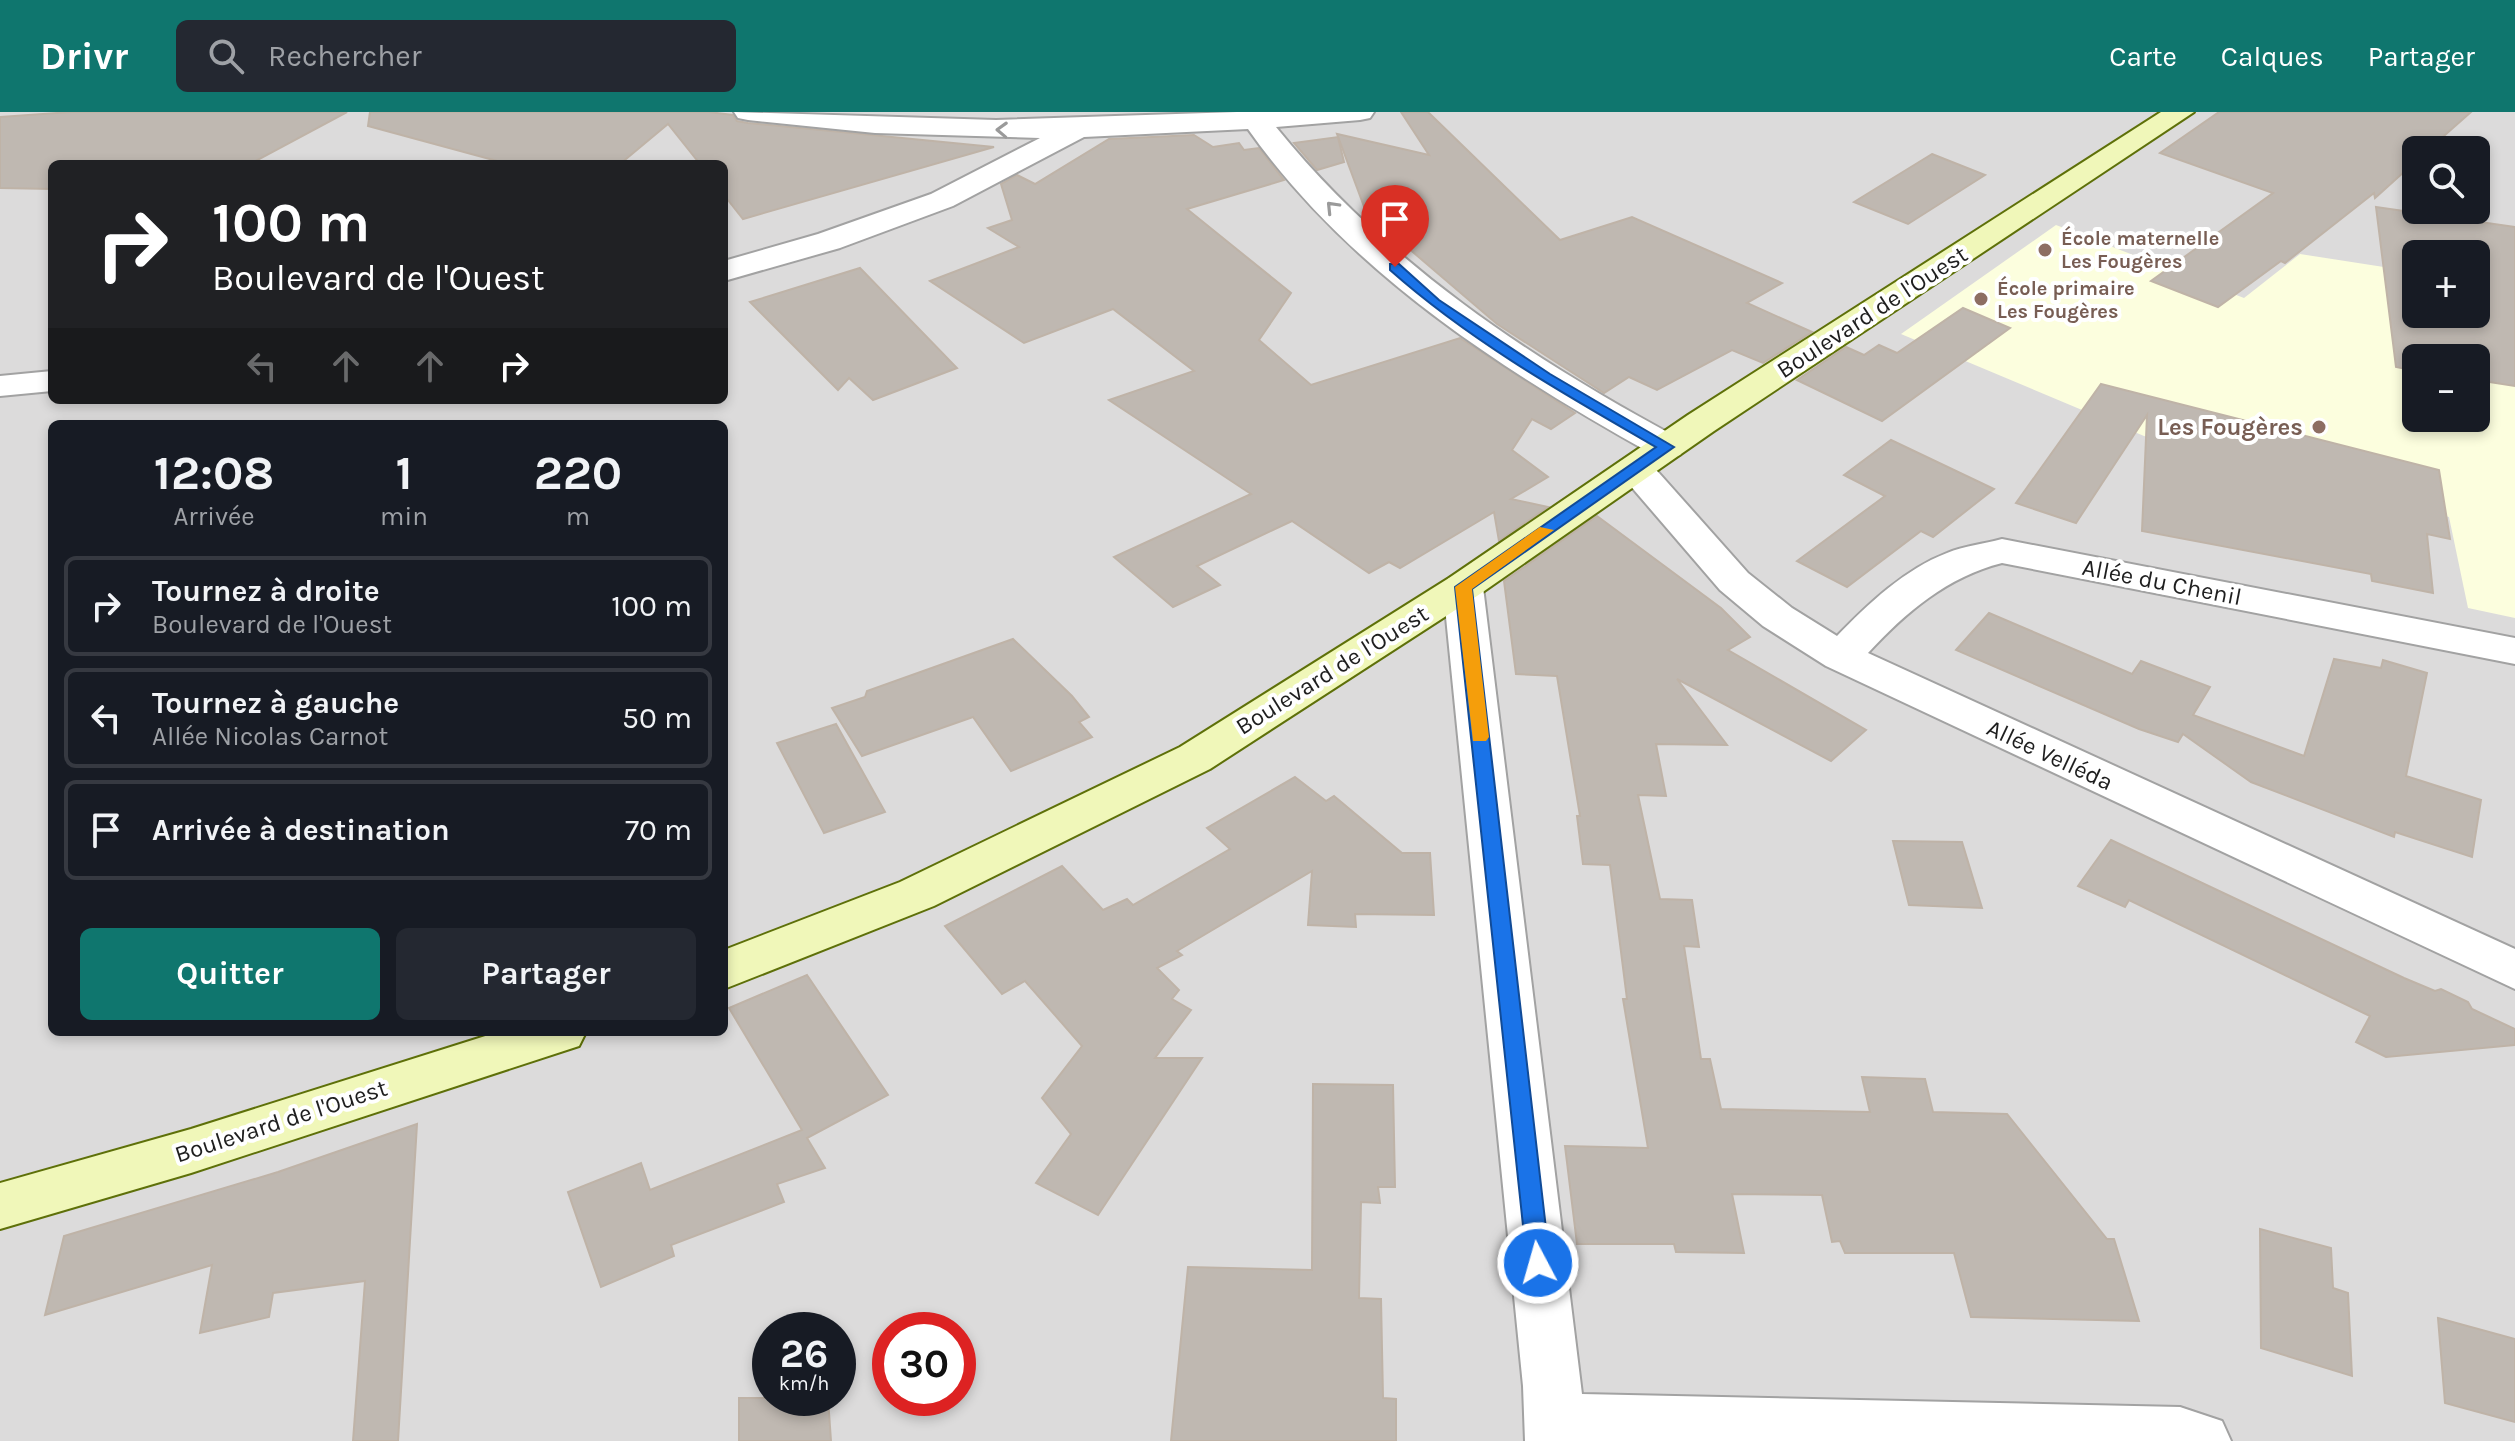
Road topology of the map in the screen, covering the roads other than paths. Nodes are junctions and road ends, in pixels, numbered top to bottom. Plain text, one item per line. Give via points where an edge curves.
1 (748, 112) edge
2 (1360, 112) edge
3 (2180, 112) edge
4 (1253, 116) edge
5 (1089, 121) edge
6 (728, 270) edge
7 (48, 381) edge
8 (0, 386) edge
9 (1667, 447) junction
10 (1634, 469) junction
11 (1463, 587) junction
12 (2515, 651) edge
13 (1841, 657) junction
14 (728, 968) edge
15 (2515, 970) edge
16 (549, 1036) edge
17 (0, 1206) edge
18 (1554, 1431) edge
19 (2201, 1441) edge

5 -> 1 street via 927,128
2 - 4 street
3 - 9 street, Boulevard de l'Ouest
4 - 5 street
9 -> 4 street via 1545,377 1435,303 1330,206
5 - 6 street via 942,200
7 - 8 street
9 - 10 street, Boulevard de l'Ouest
10 - 11 street, Boulevard de l'Ouest
10 - 13 street, Allée Velléda via 1662,493 1722,569 1777,617
11 - 14 street, Boulevard de l'Ouest via 1195,758 917,894
11 - 18 street
12 - 13 street, Allée du Chenil via 2002,551 1960,562 1927,582 1865,629
13 - 15 street, Allée Velléda
16 - 17 street, Boulevard de l'Ouest via 191,1151
18 - 19 street via 2180,1435

